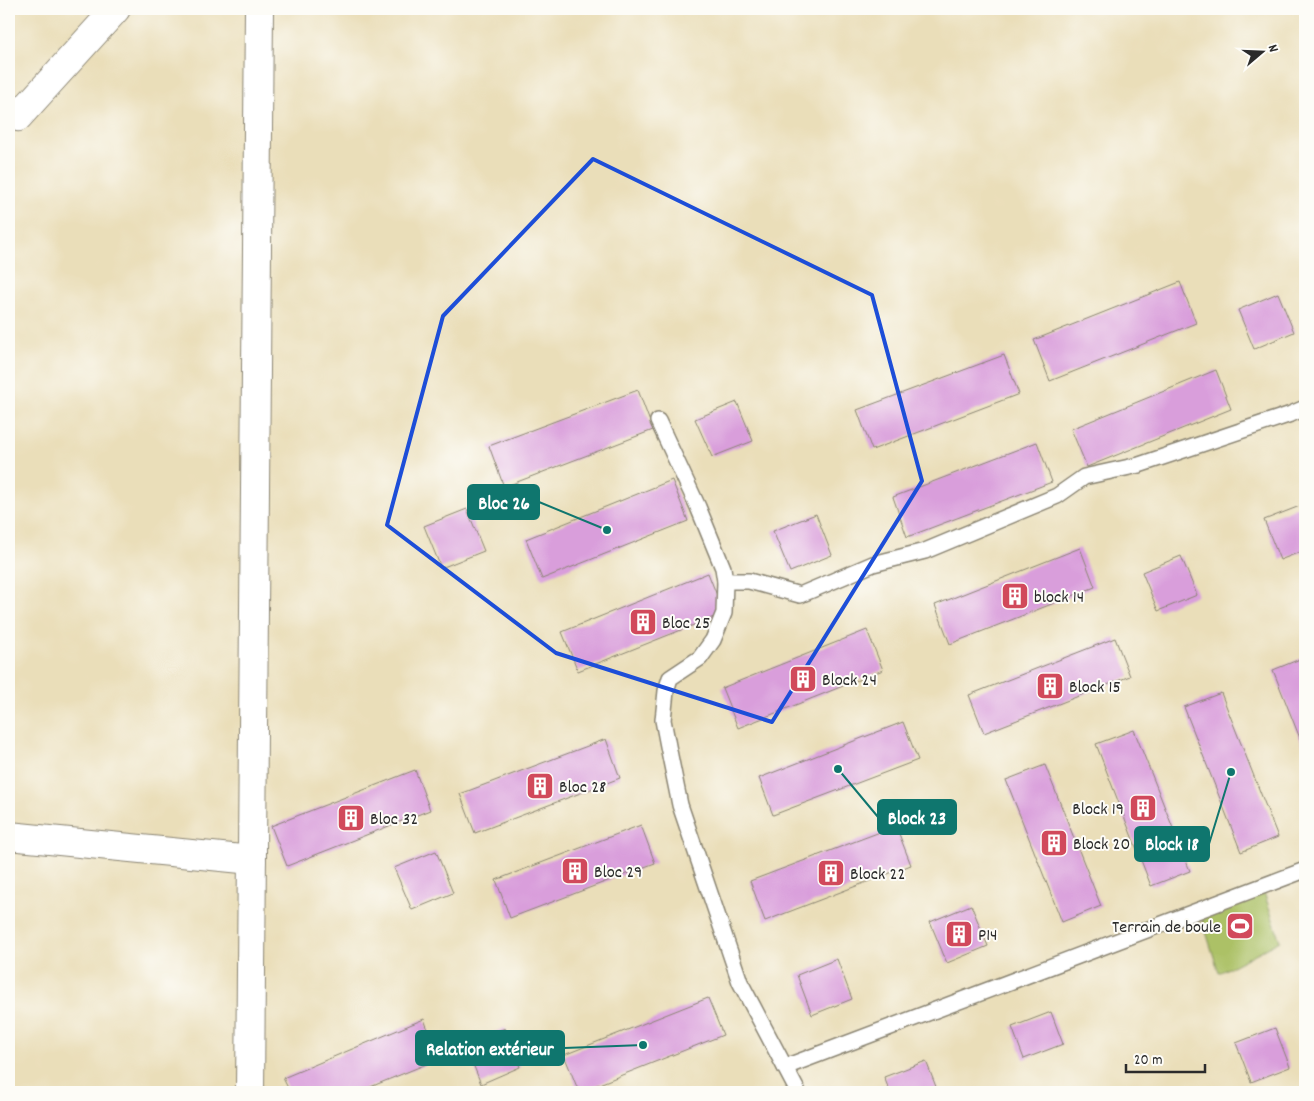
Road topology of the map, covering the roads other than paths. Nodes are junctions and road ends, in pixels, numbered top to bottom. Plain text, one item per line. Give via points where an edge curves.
1 (116, 9) edge
2 (259, 9) edge
3 (9, 114) edge
4 (1305, 408) edge
5 (658, 421) dead end
6 (726, 581) junction
7 (9, 836) edge
8 (252, 860) junction
9 (1305, 870) edge
10 (785, 1066) junction
11 (250, 1092) edge
12 (798, 1092) edge

1 - 3 street via 18,117
2 - 8 street
4 - 6 lane via 1139,465 1084,477 1057,496 925,551 872,564 800,595 749,581
5 - 6 lane via 698,507
6 - 10 lane via 724,613 713,640 700,658 670,678 663,720 680,805 722,932 740,982
7 - 8 street
8 - 11 street
9 - 10 lane
10 - 12 lane

